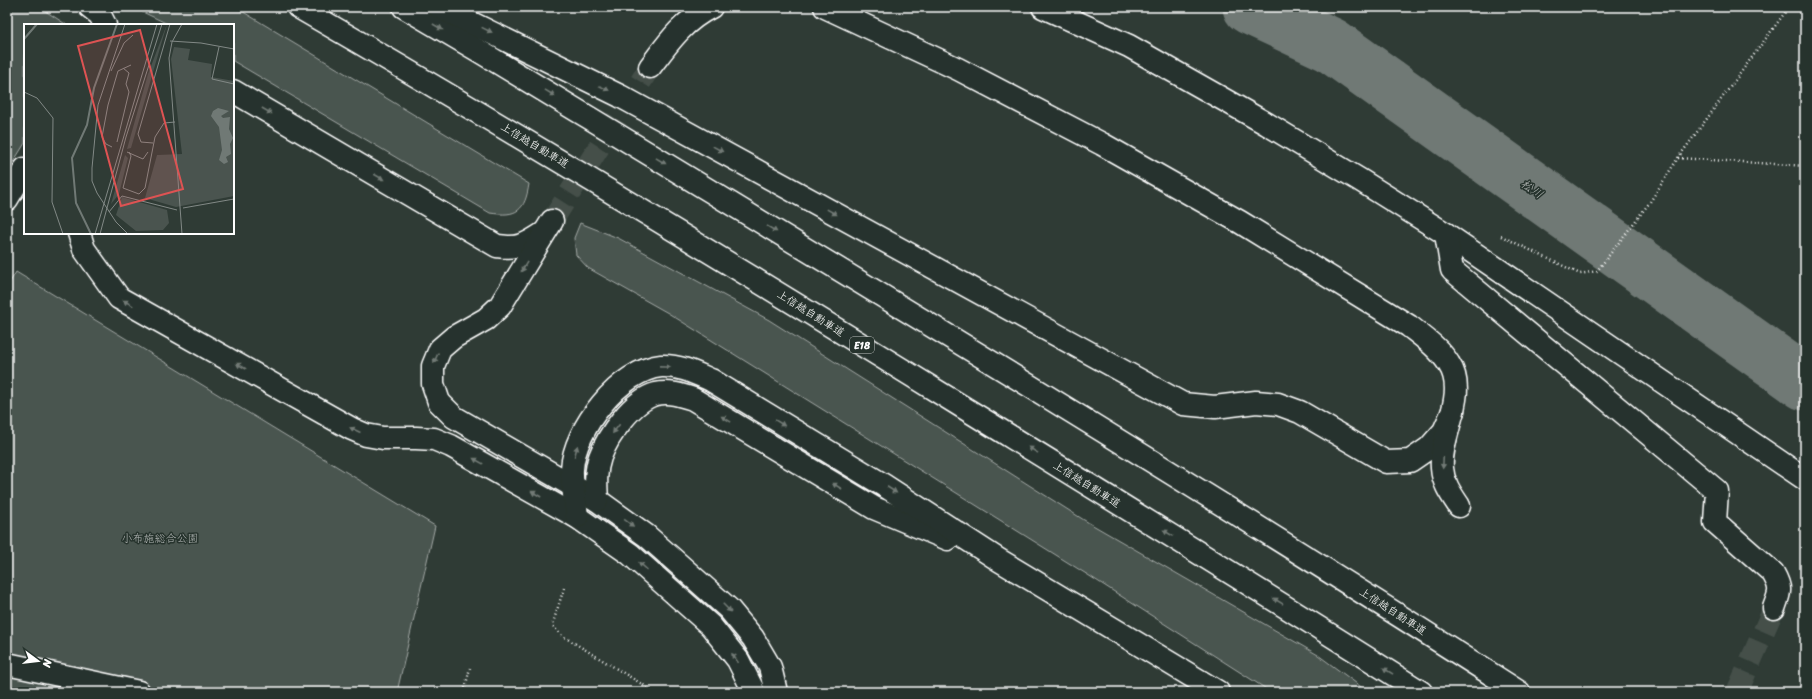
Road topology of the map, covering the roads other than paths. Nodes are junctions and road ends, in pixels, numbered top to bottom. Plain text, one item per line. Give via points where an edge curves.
1 (90, 7) edge
2 (298, 7) edge
3 (404, 7) edge
4 (440, 7) edge
5 (711, 7) edge
6 (825, 7) edge
7 (1043, 7) edge
8 (104, 24) edge
9 (650, 67) tunnel mouth
10 (234, 92) edge
11 (24, 171) edge
12 (7, 199) edge
13 (79, 234) edge
14 (1446, 234) junction
15 (1453, 411) junction
16 (1805, 479) edge
17 (574, 485) junction
18 (597, 500) junction
19 (1459, 506) dead end
20 (577, 517) junction
21 (1000, 560) junction
22 (1774, 608) tunnel mouth
23 (7, 664) edge
24 (1420, 691) edge
25 (139, 692) edge
26 (753, 692) edge
27 (776, 692) edge
28 (1218, 692) edge
29 (1519, 692) edge

1 - 8 main road via 100,15
24 -> 2 main road, 上信越自動車道 / E18 via 713,253
3 -> 29 main road, 上信越自動車道 via 1031,386 1311,559
4 -> 15 main road via 620,96 1183,404 1216,407 1256,402 1278,404 1300,412 1386,462 1410,461 1429,448 1444,431
5 - 9 main road via 700,12 674,34
6 - 15 main road via 958,69 1102,144 1240,222 1409,326 1434,346 1450,364 1457,388
7 - 14 main road via 1129,46 1233,104
10 -> 17 main road via 497,246 513,249 529,243 548,227 500,306 486,320 454,337 440,348 433,366 433,384 440,402 454,416
11 - 12 main road
20 -> 13 main road via 451,446 416,438 383,438 352,429 119,298 84,249
14 - 16 main road
14 - 22 main road via 1452,270 1717,491 1715,522 1773,573 1780,591
15 -> 19 main road via 1444,442 1442,468 1446,487
17 - 18 main road
17 - 20 main road
17 -> 21 main road via 572,469 577,446 602,403 618,387 638,373 661,366 684,369 711,380 885,486
21 -> 18 main road via 874,508 693,399 674,393 656,394 641,402 626,415 612,434 600,457 595,478
18 -> 27 main road via 647,536 729,609 753,638 770,667
26 -> 20 main road via 738,660 711,626 630,554
21 - 28 main road
23 - 25 main road

